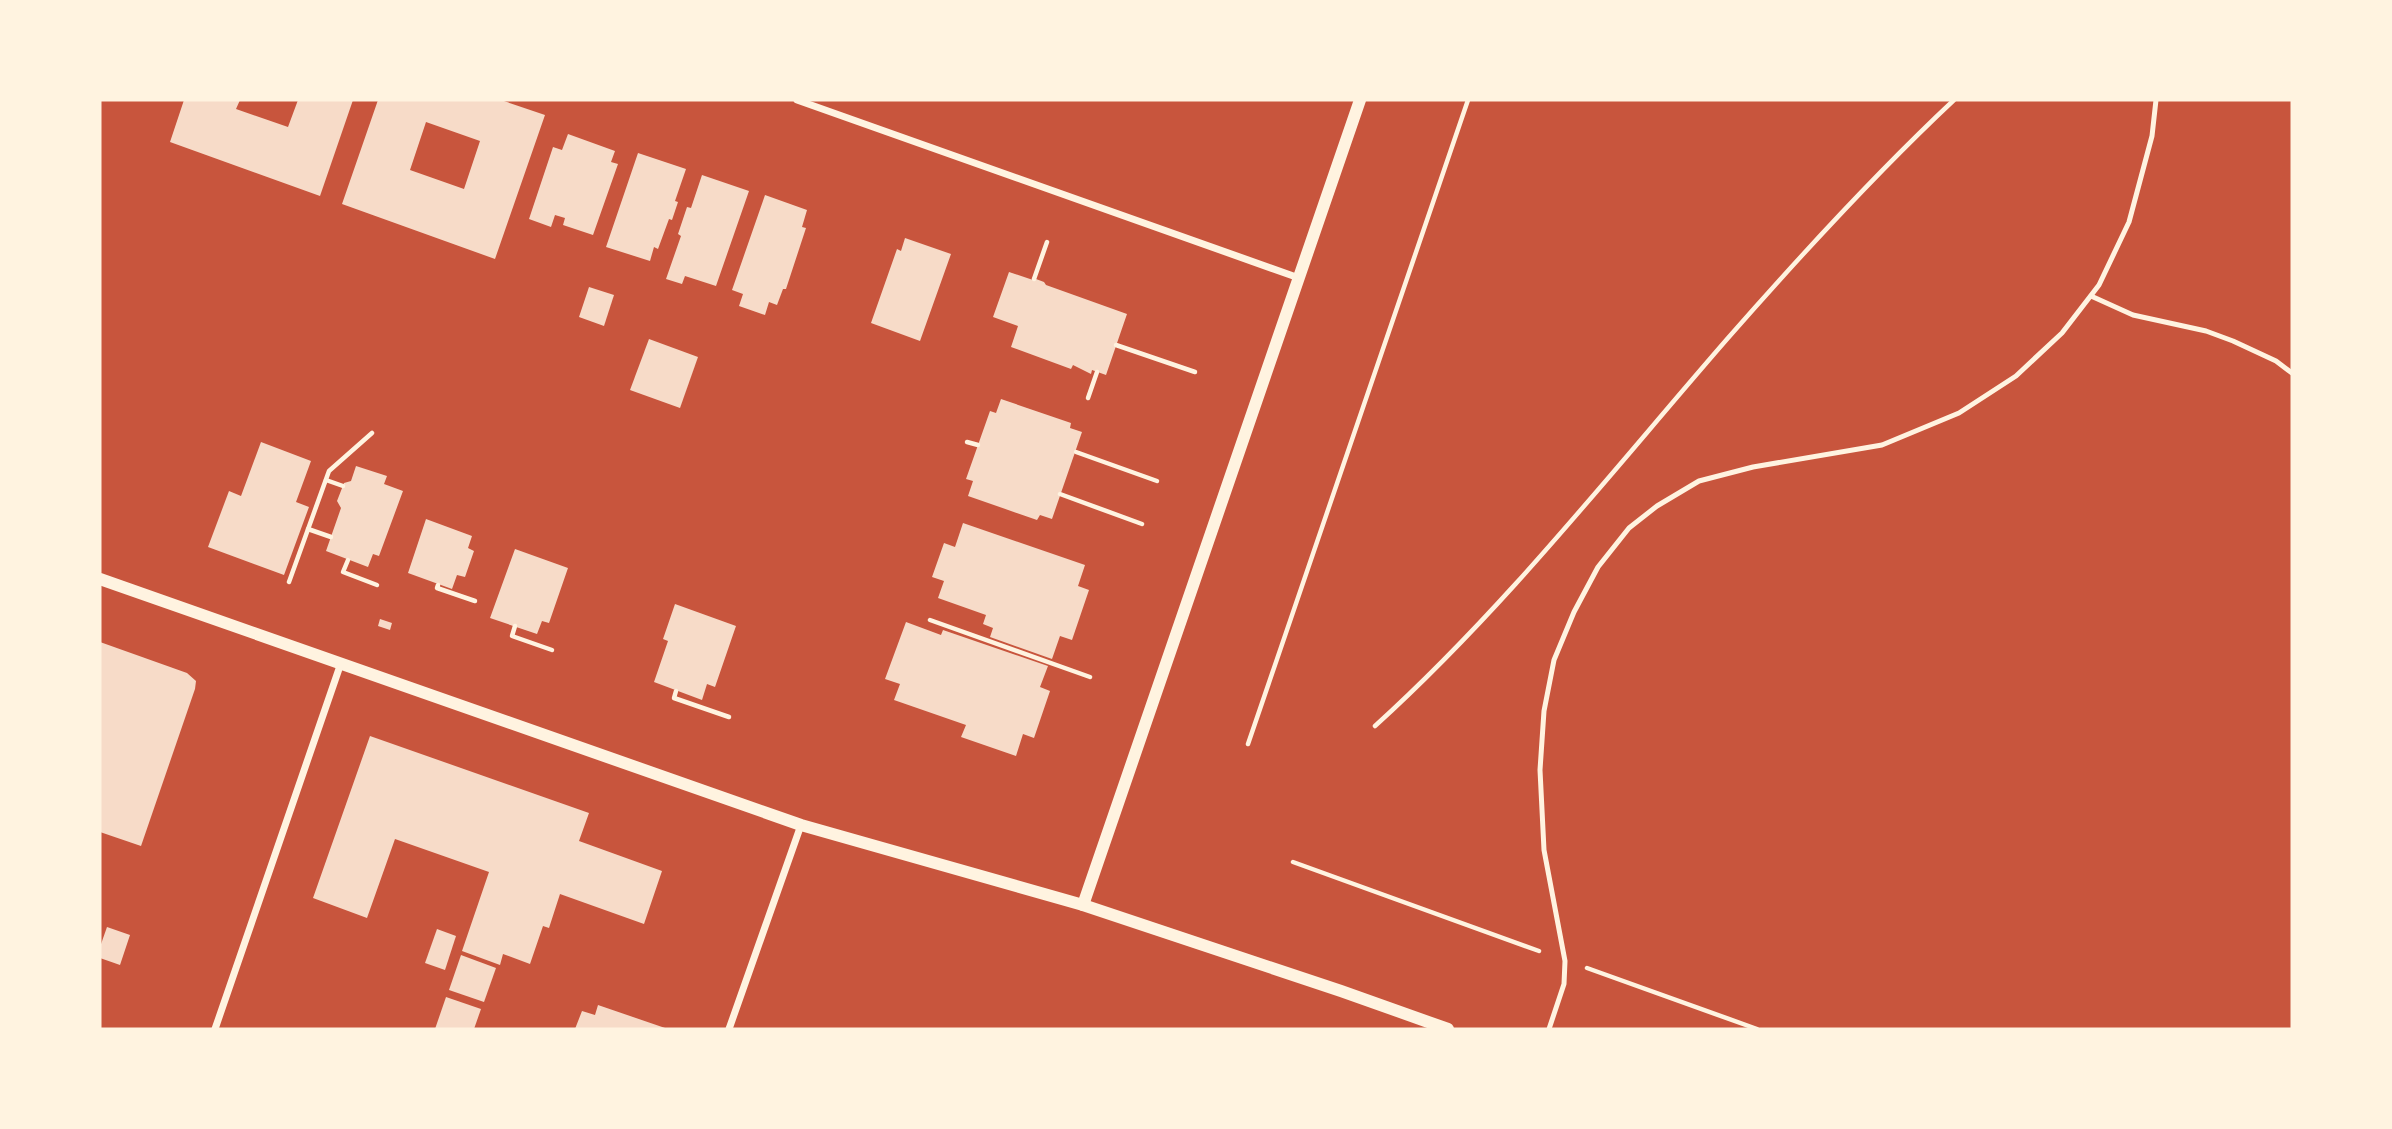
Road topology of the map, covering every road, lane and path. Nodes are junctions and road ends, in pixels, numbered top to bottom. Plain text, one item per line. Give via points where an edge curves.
1 (797, 100) edge
2 (1360, 100) edge
3 (1468, 100) edge
4 (1954, 100) edge
5 (2156, 100) edge
6 (1047, 242) dead end
7 (1298, 278) junction
8 (1034, 279) dead end
9 (2091, 296) junction
10 (1116, 345) dead end
11 (1097, 372) dead end
12 (1195, 372) dead end
13 (2292, 373) edge
14 (1088, 398) dead end
15 (372, 433) dead end
16 (967, 442) dead end
17 (978, 445) dead end
18 (1076, 452) dead end
19 (326, 480) junction
20 (1157, 481) dead end
21 (342, 486) dead end
22 (1060, 494) dead end
23 (1142, 524) dead end
24 (308, 529) junction
25 (331, 537) dead end
26 (348, 560) dead end
27 (100, 579) edge
28 (289, 582) dead end
29 (377, 584) dead end
30 (438, 584) dead end
31 (474, 601) dead end
32 (930, 620) dead end
33 (515, 626) dead end
34 (552, 650) dead end
35 (341, 663) junction
36 (1090, 677) dead end
37 (676, 691) dead end
38 (729, 717) dead end
39 (1375, 726) dead end
40 (1248, 744) dead end
41 (801, 825) junction
42 (1293, 862) dead end
43 (1083, 905) junction
44 (1565, 961) junction
45 (215, 1029) edge
46 (729, 1029) edge
47 (1448, 1029) edge
48 (1549, 1029) edge
49 (1757, 1029) edge

1 - 7 street
2 - 7 street
3 - 40 path
4 - 39 path via 1826,229 1488,615
5 - 9 lane via 2152,136 2129,222
6 - 8 path
7 - 43 street
9 - 13 lane via 2133,315 2233,341
9 - 44 lane via 2062,333 2016,376 1959,413 1882,445 1699,481 1629,528 1598,568 1574,612 1554,660 1544,711 1540,770 1545,850
10 - 12 path
11 - 14 path
15 - 19 path
16 - 17 path
18 - 20 path
19 - 21 path
19 - 24 path
22 - 23 path
24 - 25 path
24 - 28 path
26 - 29 path via 343,572
27 - 35 street
30 - 31 path via 437,588
32 - 36 path
33 - 34 path via 512,636
35 - 41 street
35 - 45 street
37 - 38 path via 674,698
41 - 43 street
41 - 46 street
42 - 44 path
43 - 47 street
44 - 48 lane via 1564,984
44 - 49 path

